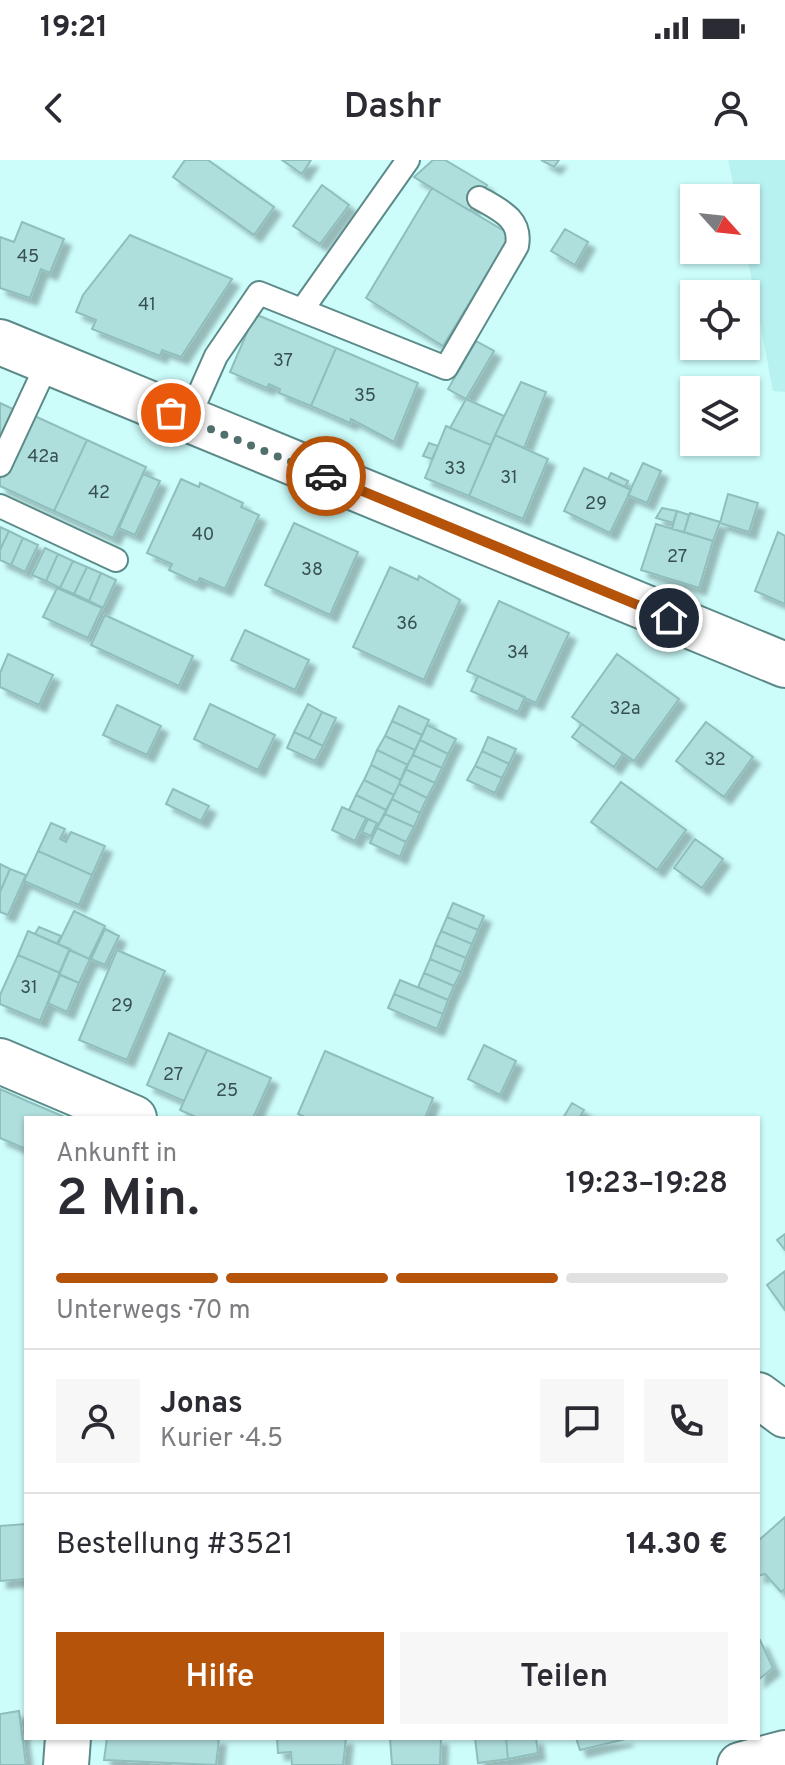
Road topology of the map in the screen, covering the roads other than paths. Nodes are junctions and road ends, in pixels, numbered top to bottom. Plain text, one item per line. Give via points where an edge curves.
1 (408, 160) edge
2 (479, 198) dead end
3 (302, 310) junction
4 (0, 342) edge
5 (48, 362) junction
6 (188, 419) junction
7 (0, 465) edge
8 (0, 506) edge
9 (116, 560) dead end
10 (785, 665) edge
11 (0, 1061) edge
12 (129, 1116) edge
13 (760, 1396) edge
14 (785, 1415) edge
15 (68, 1740) edge
16 (785, 1753) edge
17 (66, 1765) edge
18 (740, 1765) edge

1 - 3 lane
2 - 3 lane via 512,220 520,233 446,368
3 - 6 lane via 259,293 216,356
4 - 5 street
5 - 6 street
5 - 7 lane
6 - 10 street
8 - 9 lane
11 - 12 street
13 - 14 street
15 - 17 street
16 - 18 street

